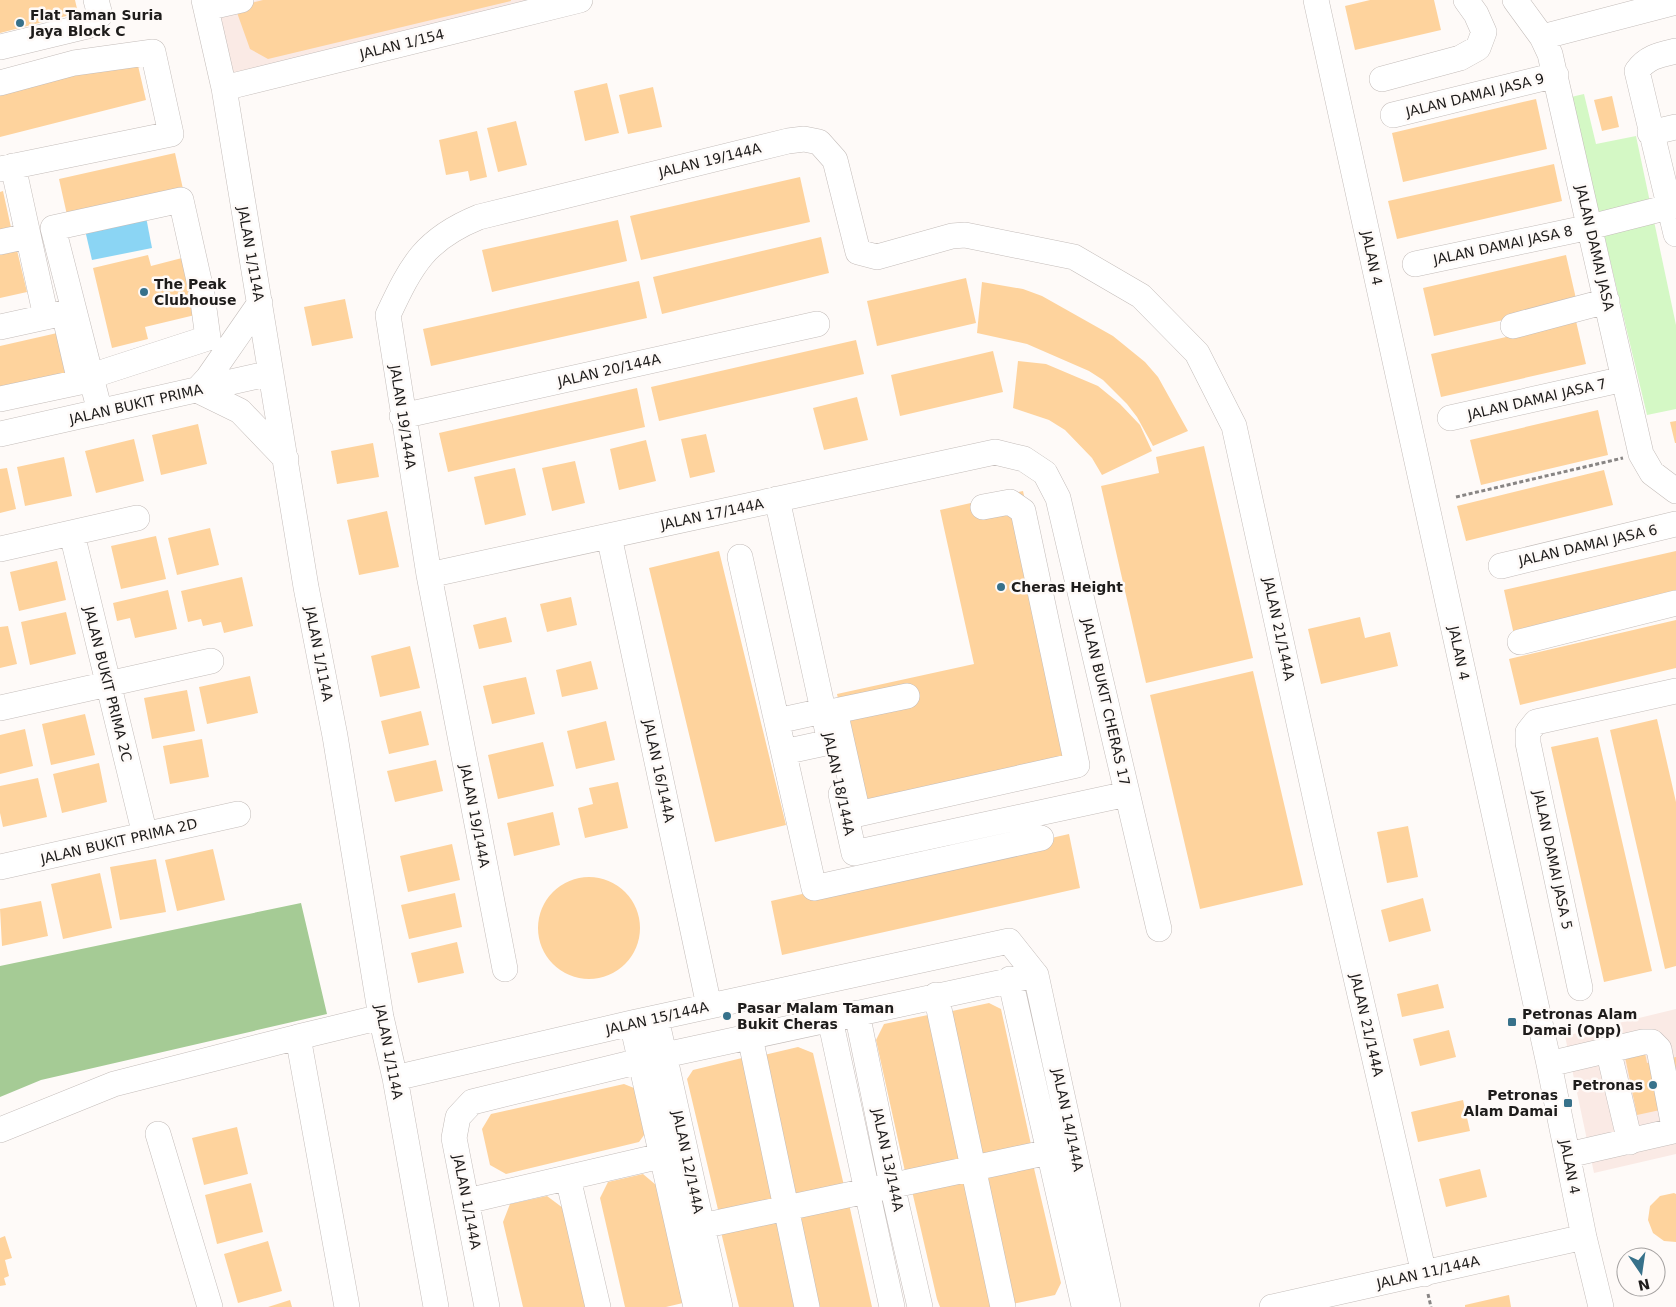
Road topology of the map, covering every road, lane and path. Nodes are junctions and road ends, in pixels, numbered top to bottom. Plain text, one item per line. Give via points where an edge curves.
1 (96, 0) edge
2 (241, 0) edge
3 (1316, 0) edge
4 (1466, 0) edge
5 (1516, 0) edge
6 (568, 1) edge
7 (1676, 2) edge
8 (205, 4) edge
9 (1542, 37) junction
10 (0, 47) edge
11 (1676, 51) edge
12 (1556, 75) junction
13 (1382, 79) dead end
14 (0, 83) edge
15 (224, 88) junction
16 (1393, 115) dead end
17 (1676, 127) edge
18 (1650, 133) junction
19 (6, 168) edge
20 (1673, 206) edge
21 (1590, 226) junction
22 (1676, 234) edge
23 (28, 236) junction
24 (0, 242) edge
25 (867, 255) joint
26 (1415, 264) dead end
27 (1607, 301) junction
28 (260, 303) junction
29 (46, 317) junction
30 (817, 324) dead end
31 (1513, 326) dead end
32 (0, 328) edge
33 (271, 373) junction
34 (91, 376) junction
35 (1624, 379) junction
36 (197, 390) junction
37 (0, 399) edge
38 (100, 412) junction
39 (402, 416) junction
40 (1450, 418) dead end
41 (0, 434) edge
42 (1623, 449) dead end
43 (995, 452) joint
44 (286, 459) junction
45 (1676, 491) edge
46 (1456, 497) dead end
47 (777, 500) junction
48 (983, 506) dead end
49 (137, 518) dead end
50 (1676, 524) edge
51 (72, 534) junction
52 (610, 536) junction
53 (0, 549) edge
54 (740, 557) dead end
55 (1501, 566) dead end
56 (429, 575) junction
57 (1676, 603) edge
58 (1520, 642) dead end
59 (210, 661) dead end
60 (108, 684) junction
61 (1675, 694) edge
62 (907, 696) dead end
63 (0, 708) edge
64 (823, 711) junction
65 (777, 721) junction
66 (830, 742) junction
67 (784, 752) junction
68 (978, 788) junction
69 (949, 794) junction
70 (1127, 794) junction
71 (238, 814) dead end
72 (986, 824) junction
73 (957, 830) junction
74 (145, 835) junction
75 (1041, 838) dead end
76 (0, 867) edge
77 (1159, 929) dead end
78 (1009, 941) joint
79 (505, 969) dead end
80 (1036, 975) junction
81 (1010, 979) junction
82 (1580, 988) dead end
83 (936, 995) junction
84 (709, 1006) junction
85 (857, 1013) junction
86 (382, 1017) junction
87 (830, 1019) junction
88 (644, 1020) junction
89 (298, 1037) junction
90 (750, 1037) junction
91 (1608, 1049) junction
92 (665, 1055) junction
93 (640, 1061) junction
94 (1549, 1064) junction
95 (395, 1078) junction
96 (0, 1130) edge
97 (158, 1134) dead end
98 (1630, 1142) junction
99 (1049, 1152) junction
100 (674, 1153) junction
101 (1568, 1155) junction
102 (973, 1168) junction
103 (568, 1178) junction
104 (892, 1185) junction
105 (868, 1190) junction
106 (467, 1201) junction
107 (787, 1208) junction
108 (702, 1226) junction
109 (1584, 1237) junction
110 (1424, 1274) junction
111 (1094, 1305) edge
112 (210, 1307) edge
113 (348, 1307) edge
114 (436, 1307) edge
115 (487, 1307) edge
116 (598, 1307) edge
117 (696, 1307) edge
118 (720, 1307) edge
119 (807, 1307) edge
120 (892, 1307) edge
121 (920, 1307) edge
122 (1003, 1307) edge
123 (1272, 1307) edge
124 (1601, 1307) edge

1 - 10 street via 100,15 87,26
2 - 8 street
3 - 94 street, JALAN 4
4 - 13 street via 1484,32 1478,48 1460,58
5 - 9 street, JALAN DAMAI JASA
6 - 15 street, JALAN 1/154
7 - 9 street
8 - 15 street, JALAN 1/114A
9 - 12 street, JALAN DAMAI JASA
11 - 18 street via 1652,56 1637,71
12 - 16 street, JALAN DAMAI JASA 9
12 - 21 street, JALAN DAMAI JASA
14 - 19 street via 74,64 153,52 171,134
15 - 28 street, JALAN 1/114A
17 - 18 street
18 - 20 street
19 - 23 street
20 - 21 street, JALAN DAMAI JASA 8
20 - 22 street
21 - 26 street, JALAN DAMAI JASA 8
21 - 27 street, JALAN DAMAI JASA
23 - 24 street
23 - 29 street
25 - 39 street, JALAN 19/144A via 858,252 835,160 819,142 804,139 788,140 479,217 455,226 434,241 406,276 388,315
25 - 110 street, JALAN 21/144A via 877,256 965,235 1074,257 1141,296 1198,353 1234,426
27 - 31 street
27 - 35 street, JALAN DAMAI JASA
28 - 33 street, JALAN 1/114A
28 - 36 street
29 - 32 street
29 - 37 street via 64,313 80,382
30 - 39 street, JALAN 20/144A
33 - 36 street, JALAN BUKIT PRIMA
33 - 44 street, JALAN 1/114A
34 - 34 street via 208,338 202,294 181,200 54,228
34 - 38 street
35 - 40 street, JALAN DAMAI JASA 7
35 - 45 street, JALAN DAMAI JASA via 1641,454 1652,473
36 - 38 street, JALAN BUKIT PRIMA
36 - 44 street via 240,411
38 - 41 street, JALAN BUKIT PRIMA
39 - 56 street, JALAN 19/144A
42 - 46 path via 1625,458
43 - 47 street, JALAN 17/144A
43 - 70 street, JALAN BUKIT CHERAS 17 via 1024,459 1045,473 1058,498
44 - 86 street, JALAN 1/114A
47 - 52 street, JALAN 17/144A
47 - 64 street, JALAN 18/144A
48 - 68 street via 1010,502 1023,511 1077,765
49 - 51 street
50 - 55 street, JALAN DAMAI JASA 6
51 - 53 street
51 - 60 street, JALAN BUKIT PRIMA 2C
52 - 56 street, JALAN 17/144A
52 - 84 street, JALAN 16/144A
54 - 65 street
56 - 79 street, JALAN 19/144A
57 - 58 street
59 - 60 street
60 - 63 street
60 - 74 street, JALAN BUKIT PRIMA 2C
61 - 82 street, JALAN DAMAI JASA 5 via 1536,722 1528,732
62 - 69 street via 835,711 858,814
64 - 65 street
64 - 66 street, JALAN 18/144A
65 - 67 street
66 - 67 street
66 - 73 street, JALAN 18/144A via 854,853
67 - 75 street via 814,888
68 - 69 street
68 - 72 street
69 - 73 street
70 - 72 street, JALAN 18/144A
70 - 77 street, JALAN BUKIT CHERAS 17
71 - 74 street, JALAN BUKIT PRIMA 2D
72 - 73 street, JALAN 18/144A
74 - 76 street, JALAN BUKIT PRIMA 2D
78 - 80 street, JALAN 14/144A
78 - 84 street, JALAN 15/144A
80 - 81 street
80 - 111 street, JALAN 14/144A
81 - 83 street
81 - 99 street, JALAN 14/144A
83 - 85 street
83 - 102 street
84 - 88 street, JALAN 15/144A
85 - 87 street
85 - 104 street, JALAN 13/144A
86 - 89 street
86 - 95 street, JALAN 1/114A
87 - 90 street
87 - 105 street, JALAN 13/144A
88 - 92 street, JALAN 12/144A
88 - 93 street, JALAN 12/144A
88 - 95 street, JALAN 15/144A
89 - 96 street via 114,1084
89 - 113 street
90 - 92 street
90 - 107 street
91 - 94 street
91 - 98 street
91 - 98 street via 1643,1042 1652,1042 1659,1049 1673,1131
92 - 100 street, JALAN 12/144A
93 - 100 street, JALAN 12/144A
93 - 106 street, JALAN 1/144A via 472,1102 458,1118 454,1138
94 - 101 street, JALAN 4
95 - 114 street, JALAN 1/114A
97 - 112 street
98 - 101 street
99 - 102 street
99 - 111 street, JALAN 14/144A
100 - 103 street
100 - 108 street, JALAN 12/144A
100 - 117 street, JALAN 12/144A
101 - 109 street, JALAN 4
102 - 104 street
102 - 122 street
103 - 106 street
103 - 116 street
104 - 105 street
104 - 121 street, JALAN 13/144A
105 - 107 street
105 - 120 street, JALAN 13/144A
106 - 115 street, JALAN 1/144A
107 - 108 street
107 - 119 street
108 - 118 street, JALAN 12/144A
109 - 110 street, JALAN 11/144A
109 - 124 street, JALAN 4
110 - 123 street, JALAN 11/144A

